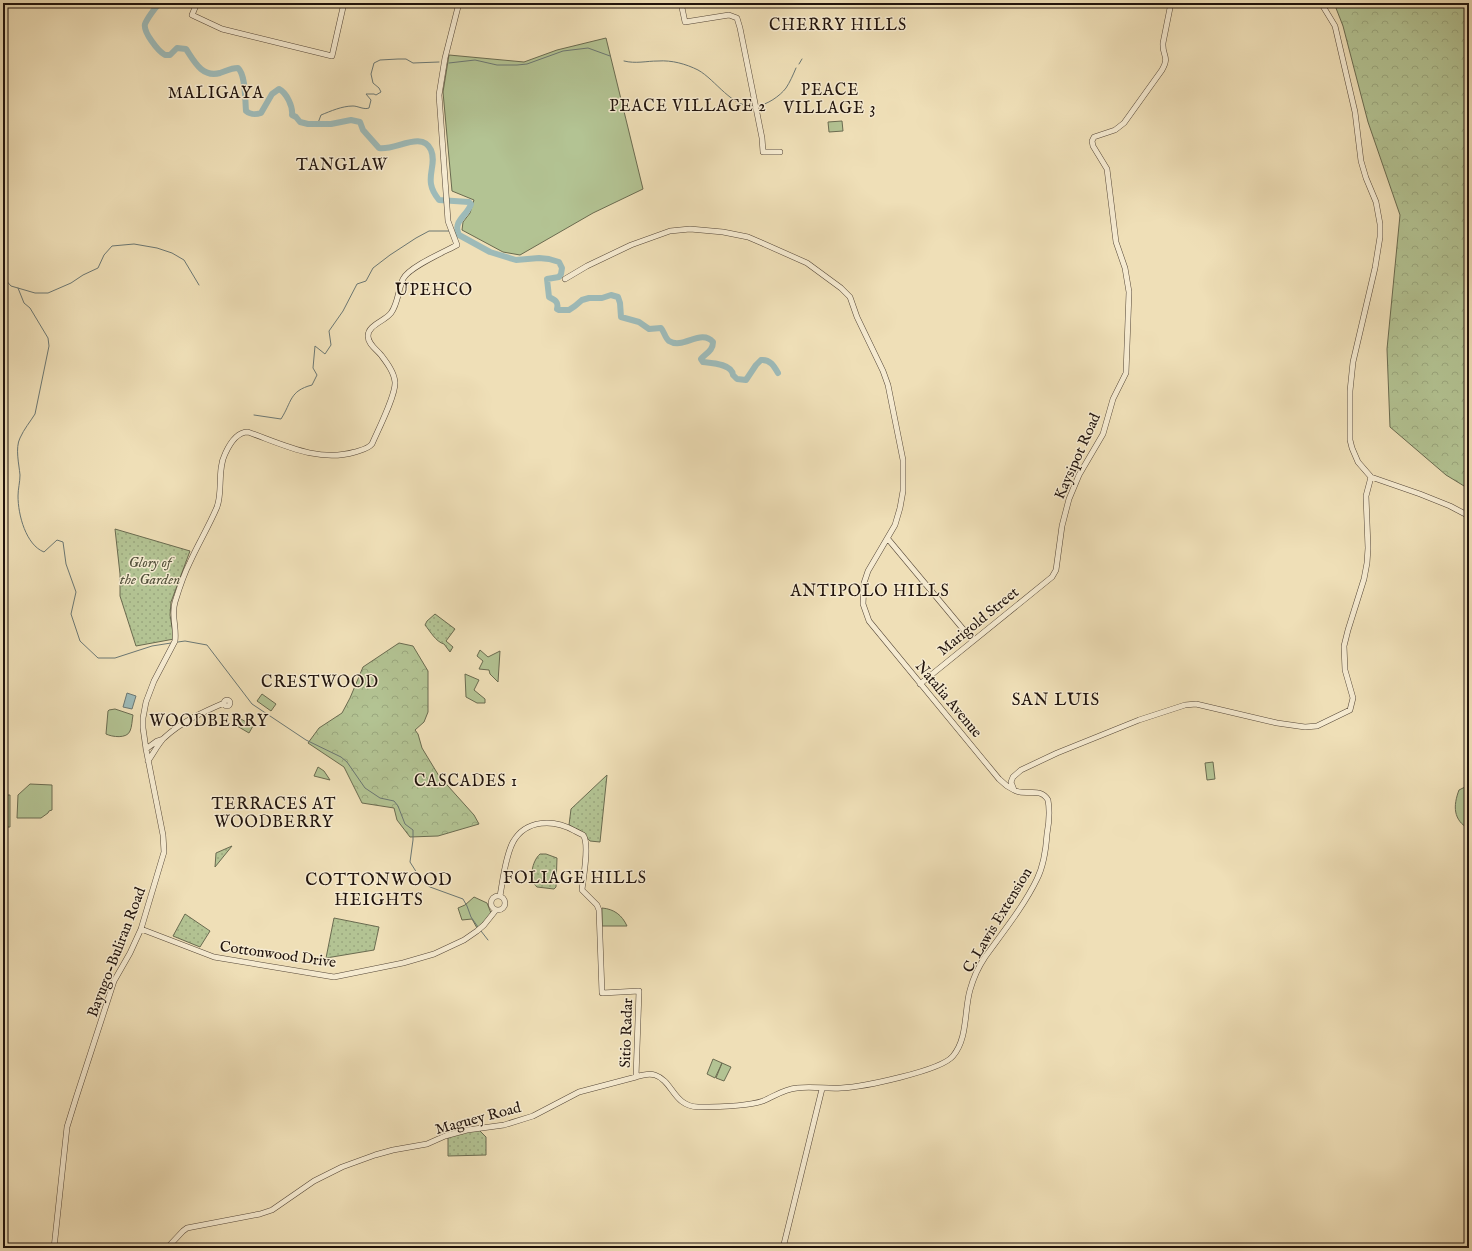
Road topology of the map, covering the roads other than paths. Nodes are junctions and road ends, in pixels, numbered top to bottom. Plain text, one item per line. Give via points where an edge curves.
1 (197, 3) edge
2 (344, 3) edge
3 (459, 3) edge
4 (681, 3) edge
5 (1171, 3) edge
6 (1321, 3) edge
7 (780, 152) dead end
8 (565, 279) dead end
9 (1371, 477) junction
10 (1469, 516) edge
11 (888, 539) junction
12 (1052, 577) joint
13 (972, 640) junction
14 (920, 684) junction
15 (224, 703) dead end
16 (163, 739) junction
17 (146, 749) junction
18 (148, 761) junction
19 (1014, 790) junction
20 (500, 896) junction
21 (496, 910) junction
22 (141, 929) junction
23 (636, 1077) junction
24 (822, 1089) junction
25 (54, 1248) edge
26 (166, 1248) edge
27 (783, 1248) edge

1 - 2 street via 192,15 222,29 332,56
3 - 17 street, Bayugo-Buliran Road via 439,95 447,206 450,231 457,245 406,274 391,313 368,331 369,342 383,357 394,375 395,382 370,447 344,455 328,456 294,449 248,432 240,434 232,442 222,463 216,508 190,561 175,602 175,641 146,702 143,728
4 - 7 street via 685,22 729,15 737,18 763,152
5 - 12 street, Kaysipot Road via 1163,42 1166,62 1162,70 1124,123 1115,130 1094,137 1092,141 1107,169 1116,242 1128,282 1126,373 1113,399 1103,434 1079,475 1069,500 1062,526 1056,570
6 - 9 street via 1335,26 1355,112 1361,161 1379,215 1378,252 1354,351 1350,391 1350,440 1358,462
8 - 11 street via 631,245 670,231 690,229 723,232 755,240 807,263 841,288 850,297 883,371 898,428 903,460 903,491 895,525
9 - 10 street via 1420,494
9 - 19 street via 1366,496 1367,564 1344,646 1345,670 1353,698 1350,710 1317,726 1305,727 1196,704 1185,705 1139,720 1021,770 1015,774 1011,782
11 - 13 street
11 - 14 street, Natalia Avenue via 868,571 864,583 863,604 869,621
12 - 13 street, Marigold Street
13 - 14 street, Marigold Street
14 - 19 street, Natalia Avenue via 1006,786
15 - 16 street via 189,720
16 - 17 street
16 - 18 street
17 - 18 street, Bayugo-Buliran Road
18 - 22 street, Bayugo-Buliran Road via 164,852
19 - 24 street, C. Lawis Extension via 1038,792 1048,800 1045,854 1038,879 1028,896 982,961 970,989 964,1029 953,1057 886,1081
20 - 21 street via 505,905 501,910
20 - 21 street via 494,897 491,901 491,906
20 - 23 street, Sitio Radar via 509,850 524,829 536,824 558,824 567,826 583,836 586,843 582,890 600,910 602,993 639,991
21 - 22 street, Cottonwood Drive via 477,931 434,954 334,977 214,957
22 - 25 street, Bayugo-Buliran Road via 114,981 68,1127
23 - 24 street, Maguey Road via 646,1074 660,1078 682,1103 696,1107 758,1102 797,1088
23 - 26 street, Maguey Road via 579,1092 533,1116 504,1125 467,1130 427,1144 375,1155 342,1167 314,1181 272,1210 187,1228
24 - 27 street

